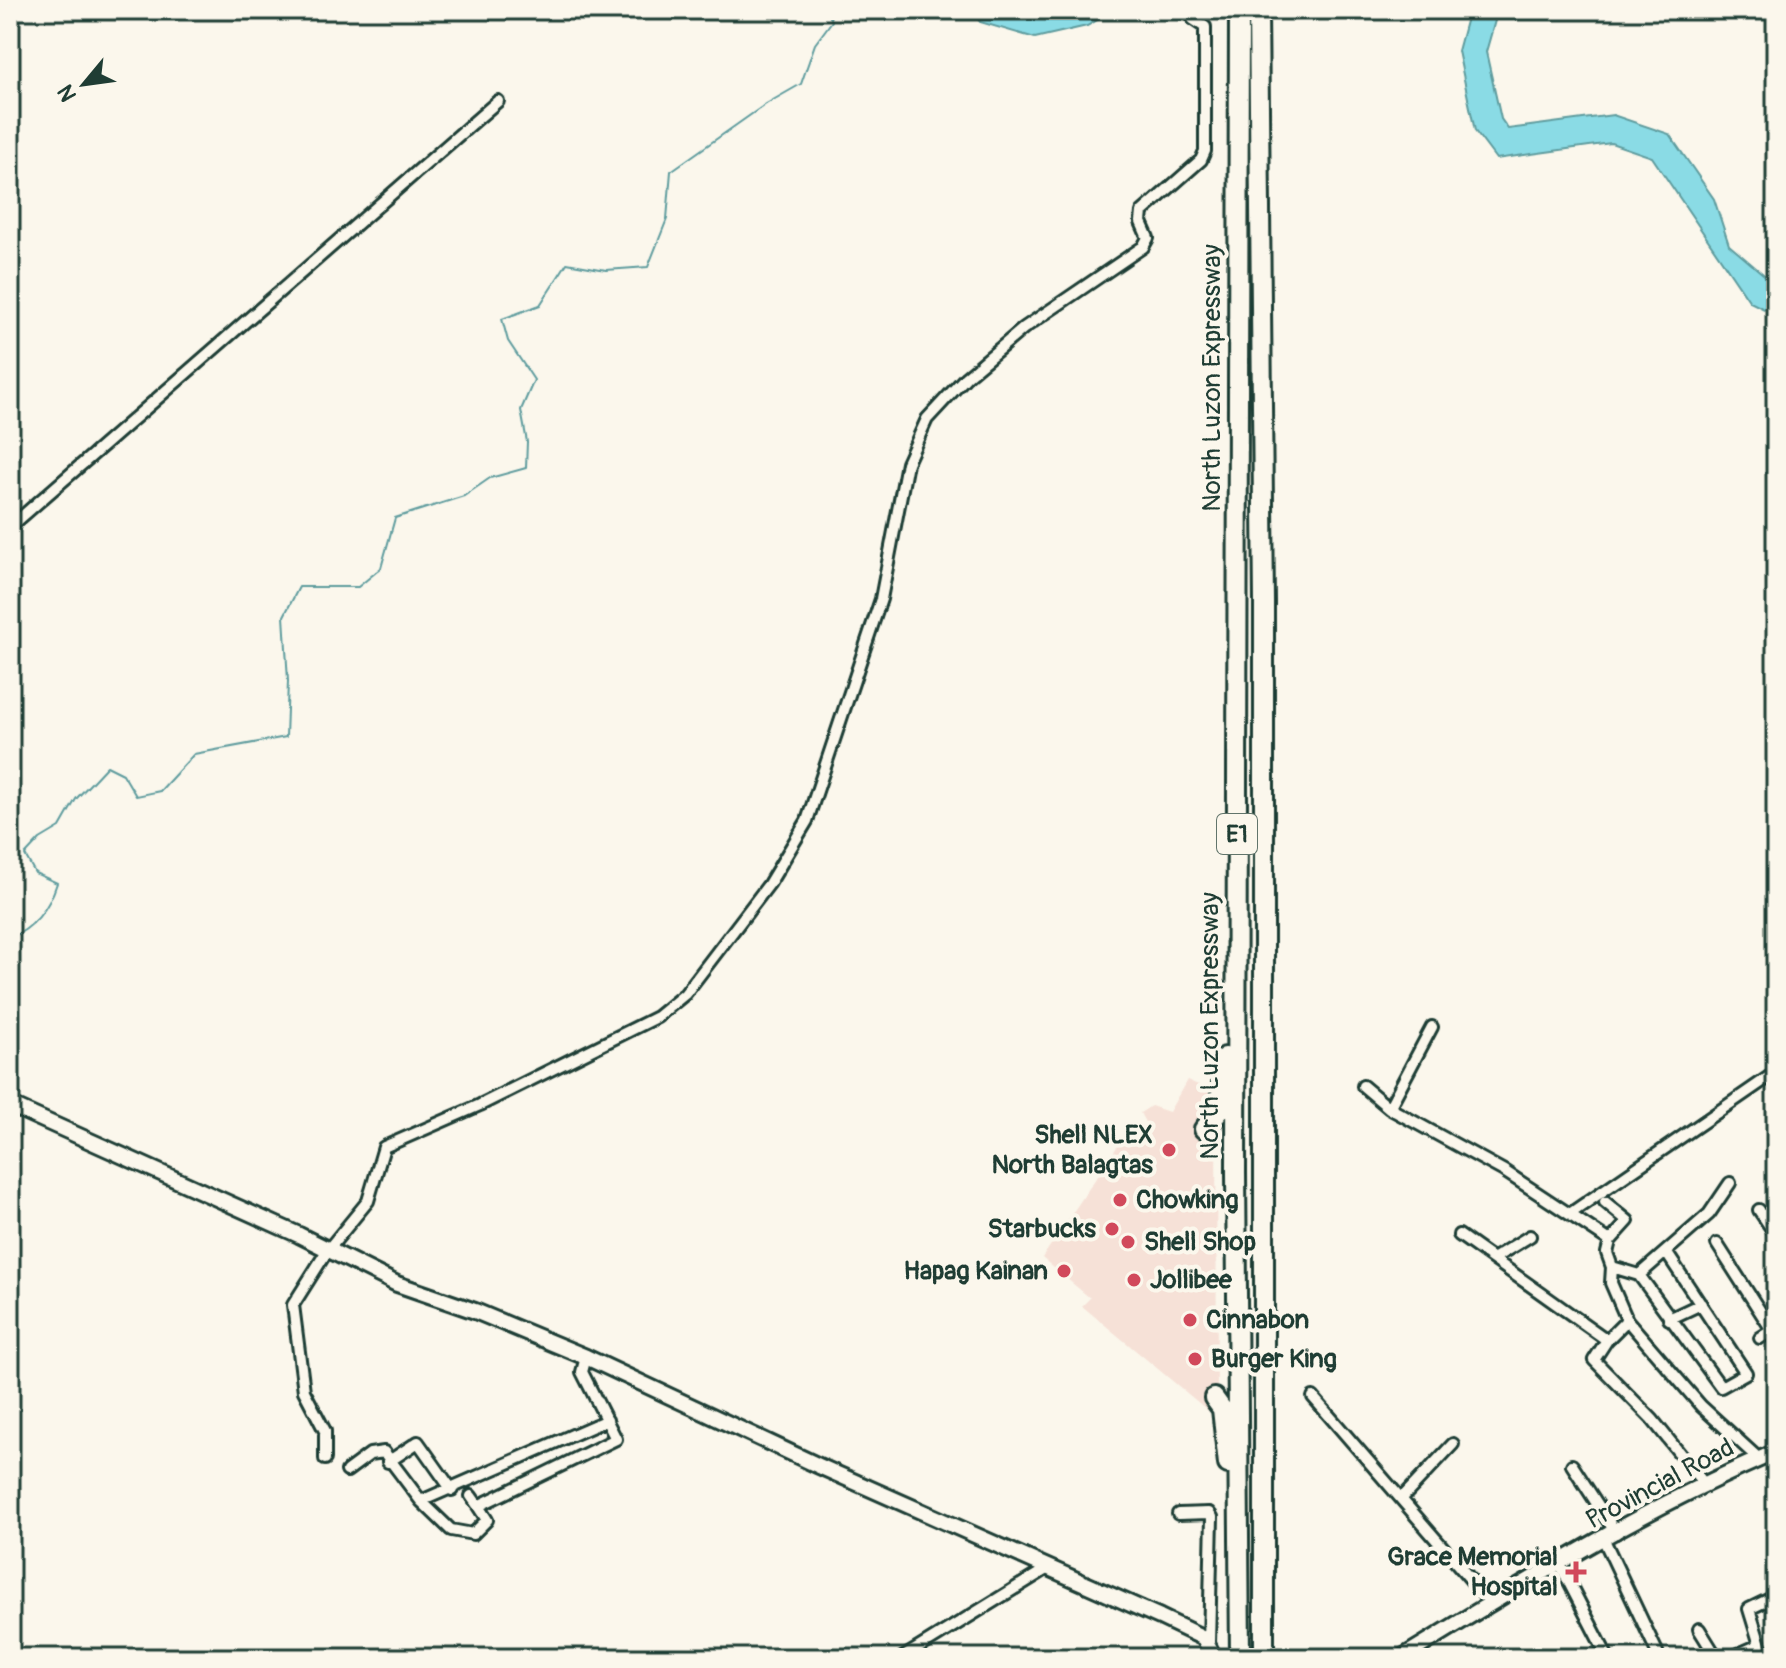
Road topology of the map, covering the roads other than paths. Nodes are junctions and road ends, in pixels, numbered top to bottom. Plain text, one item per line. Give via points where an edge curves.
1 (1239, 10) edge
2 (1258, 10) edge
3 (1193, 19) dead end
4 (498, 101) dead end
5 (10, 527) edge
6 (1237, 851) junction
7 (1432, 1027) dead end
8 (1776, 1072) edge
9 (1363, 1086) dead end
10 (10, 1105) edge
11 (1389, 1108) junction
12 (1204, 1129) dead end
13 (1730, 1183) dead end
14 (1605, 1202) dead end
15 (1759, 1210) dead end
16 (1571, 1213) junction
17 (1459, 1235) dead end
18 (1776, 1235) edge
19 (1530, 1236) dead end
20 (1610, 1241) junction
21 (1717, 1244) dead end
22 (327, 1251) junction
23 (1666, 1252) junction
24 (1494, 1258) junction
25 (1612, 1267) junction
26 (1639, 1275) junction
27 (1701, 1304) junction
28 (1669, 1319) junction
29 (1627, 1320) junction
30 (1774, 1329) edge
31 (1760, 1338) dead end
32 (1607, 1340) junction
33 (586, 1357) junction
34 (1313, 1397) dead end
35 (1214, 1398) dead end
36 (607, 1420) junction
37 (1453, 1444) dead end
38 (1776, 1452) edge
39 (325, 1459) dead end
40 (1759, 1459) junction
41 (388, 1462) junction
42 (1572, 1465) dead end
43 (347, 1471) dead end
44 (1705, 1485) junction
45 (452, 1490) junction
46 (471, 1496) dead end
47 (1403, 1497) junction
48 (421, 1501) junction
49 (478, 1506) junction
50 (1178, 1514) dead end
51 (1610, 1537) junction
52 (1560, 1565) junction
53 (1048, 1568) junction
54 (1776, 1596) edge
55 (1491, 1603) junction
56 (1699, 1629) dead end
57 (1209, 1643) junction
58 (1759, 1645) junction
59 (1776, 1650) edge
60 (1657, 1652) dead end
61 (1763, 1657) edge
62 (902, 1658) edge
63 (1214, 1658) edge
64 (1239, 1658) edge
65 (1264, 1658) edge
66 (1401, 1658) edge
67 (1608, 1658) edge
68 (1717, 1658) edge
69 (1729, 1658) edge

1 - 6 highway, North Luzon Expressway / E1
2 - 65 highway, North Luzon Expressway / E1
3 - 22 street via 1205,27 1206,137 1201,160 1142,212 1148,238 1143,247 1024,328 927,419 907,463 881,599 822,782 807,821 769,884 665,1013 480,1105 386,1144 368,1201
4 - 5 street
6 - 12 highway via 1228,914 1223,1087 1219,1112
6 - 64 highway, North Luzon Expressway / E1
7 - 11 street
8 - 16 street
9 - 11 street
10 - 22 street
11 - 16 street
13 - 23 street via 1709,1214
14 - 20 street via 1628,1221
15 - 18 street
16 - 20 street
17 - 24 street
19 - 24 street
20 - 25 street
21 - 30 street
22 - 33 street via 397,1284
22 - 39 street via 293,1305 304,1391 325,1431
23 - 26 street
23 - 27 street
24 - 32 street
25 - 26 street
25 - 29 street via 1611,1283
26 - 28 street
27 - 28 street
27 - 28 street via 1746,1373 1721,1387
29 - 32 street
29 - 40 street via 1701,1406
30 - 31 street
32 - 44 street via 1594,1360 1652,1419
33 - 36 street via 582,1372
33 - 53 street
34 - 47 street
35 - 64 highway via 1222,1409 1228,1452
36 - 45 street
36 - 49 street via 616,1439
37 - 47 street
38 - 40 street, Provincial Road
40 - 44 street, Provincial Road
41 - 43 street via 384,1452 376,1452
41 - 45 street via 418,1442
41 - 48 street
42 - 51 street
44 - 51 street, Provincial Road
45 - 48 street
46 - 49 street
47 - 55 street
48 - 49 street via 451,1530 473,1534 487,1520
50 - 57 street via 1212,1517
51 - 52 street, Provincial Road
51 - 60 street
52 - 55 street, Provincial Road
52 - 67 street
53 - 57 street
53 - 62 street
54 - 58 street via 1749,1609
55 - 66 street, Provincial Road
56 - 68 street
57 - 63 street
58 - 61 street
58 - 69 street
59 - 61 street

